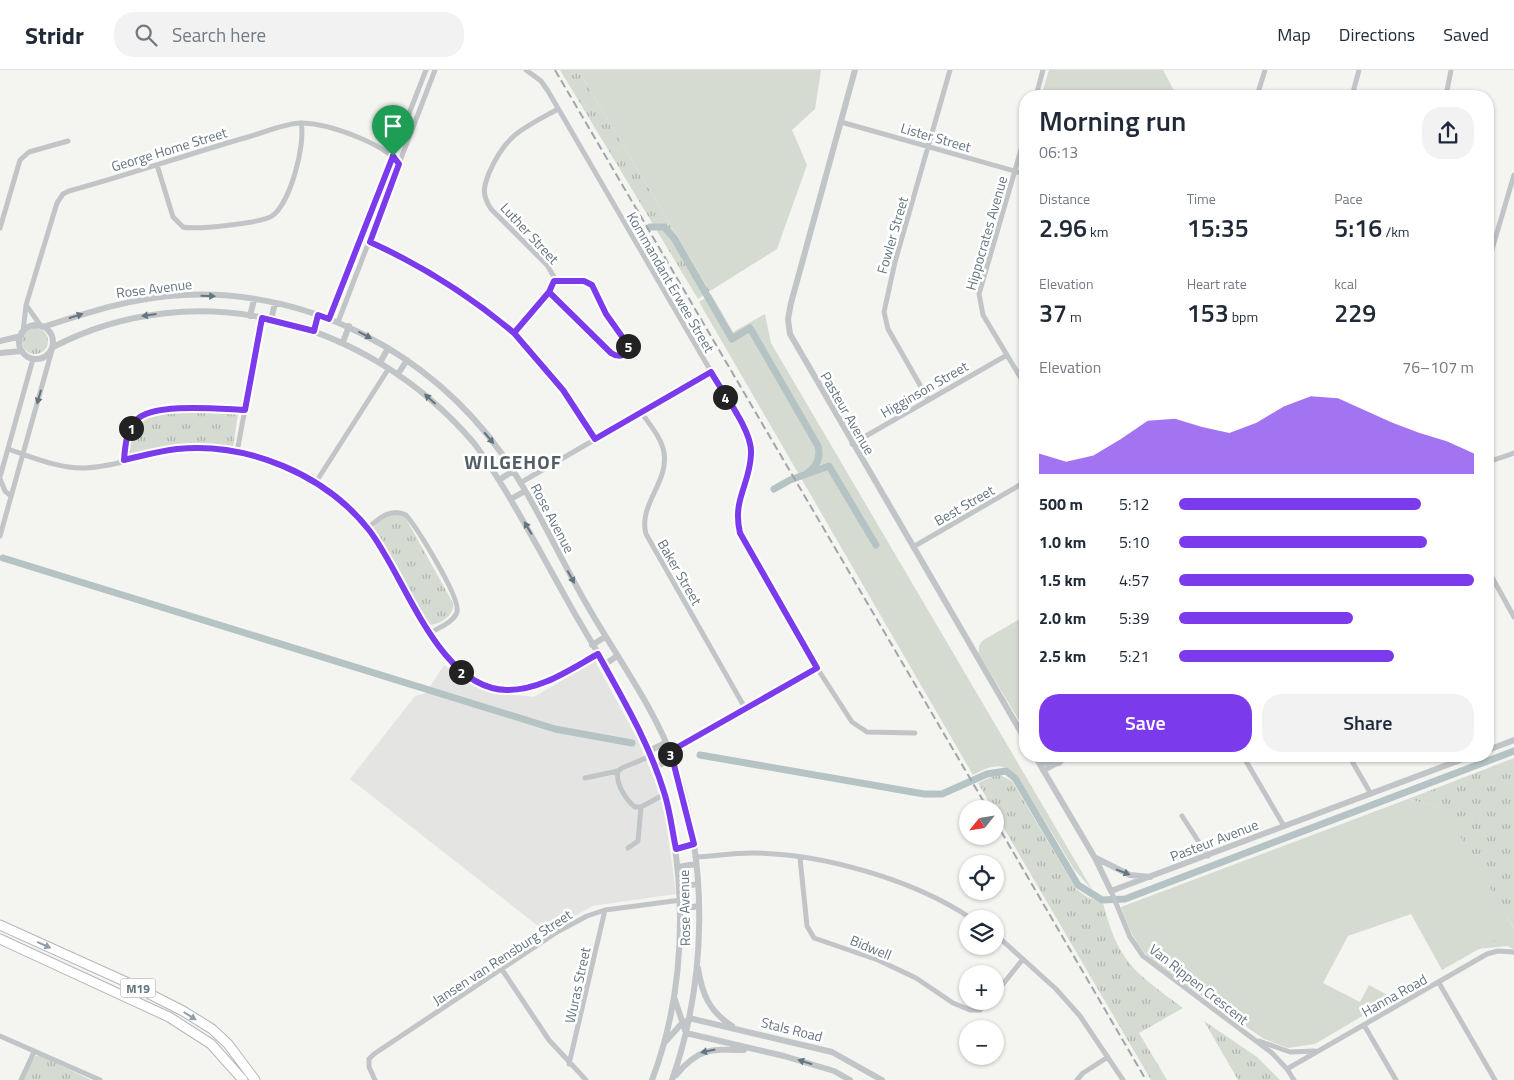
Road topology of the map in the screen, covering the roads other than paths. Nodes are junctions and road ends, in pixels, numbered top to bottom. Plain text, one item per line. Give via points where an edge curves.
1 (426, 70) edge
2 (435, 70) edge
3 (526, 70) edge
4 (856, 70) edge
5 (950, 70) edge
6 (1044, 70) edge
7 (1265, 70) edge
8 (1359, 70) edge
9 (1451, 70) edge
10 (1038, 90) edge
11 (1260, 90) edge
12 (1354, 90) edge
13 (1447, 90) edge
14 (558, 109) junction
15 (841, 122) junction
16 (301, 123) junction
17 (68, 141) dead end
18 (928, 147) junction
19 (393, 156) junction
20 (1019, 158) edge
21 (399, 164) junction
22 (157, 165) junction
23 (1015, 172) junction
24 (1019, 173) edge
25 (1514, 175) edge
26 (0, 228) edge
27 (362, 238) junction
28 (370, 242) junction
29 (1494, 242) edge
30 (554, 281) junction
31 (549, 292) junction
32 (254, 300) junction
33 (275, 303) junction
34 (26, 304) junction
35 (318, 315) junction
36 (250, 316) junction
37 (262, 318) junction
38 (329, 319) junction
39 (271, 320) junction
40 (338, 322) junction
41 (42, 326) junction
42 (349, 326) junction
43 (314, 331) junction
44 (514, 333) junction
45 (22, 334) junction
46 (0, 341) edge
47 (343, 342) junction
48 (52, 348) junction
49 (388, 348) junction
50 (22, 352) junction
51 (0, 353) edge
52 (1007, 355) junction
53 (33, 359) junction
54 (407, 360) junction
55 (380, 363) junction
56 (389, 368) junction
57 (711, 372) junction
58 (398, 374) junction
59 (1019, 375) edge
60 (928, 399) junction
61 (245, 410) junction
62 (642, 412) junction
63 (595, 439) junction
64 (852, 444) junction
65 (8, 449) junction
66 (237, 452) junction
67 (1514, 453) edge
68 (23, 454) junction
69 (124, 460) junction
70 (1494, 460) edge
71 (513, 471) junction
72 (0, 478) edge
73 (499, 480) junction
74 (316, 482) junction
75 (520, 483) junction
76 (1019, 488) edge
77 (525, 491) junction
78 (11, 496) junction
79 (511, 500) junction
80 (368, 528) junction
81 (0, 536) edge
82 (913, 547) junction
83 (1494, 581) edge
84 (1514, 616) edge
85 (430, 633) junction
86 (605, 637) junction
87 (592, 645) junction
88 (598, 654) junction
89 (617, 656) junction
90 (604, 664) junction
91 (817, 668) junction
92 (745, 708) junction
93 (1019, 729) edge
94 (915, 733) dead end
95 (1514, 740) edge
96 (665, 744) junction
97 (1494, 748) edge
98 (669, 752) junction
99 (650, 754) junction
100 (672, 759) junction
101 (1038, 762) edge
102 (1044, 762) edge
103 (1247, 762) edge
104 (1352, 762) edge
105 (1455, 762) edge
106 (1059, 763) joint
107 (655, 767) junction
108 (618, 771) junction
109 (1044, 771) junction
110 (585, 778) dead end
111 (665, 794) junction
112 (1371, 794) junction
113 (642, 807) junction
114 (1182, 816) dead end
115 (1284, 826) junction
116 (694, 844) junction
117 (628, 848) dead end
118 (676, 849) junction
119 (1208, 856) junction
120 (800, 858) junction
121 (1095, 858) junction
122 (695, 861) junction
123 (678, 868) junction
124 (1153, 877) junction
125 (697, 884) junction
126 (680, 887) junction
127 (1112, 892) junction
128 (681, 900) junction
129 (698, 906) junction
130 (682, 908) junction
131 (604, 910) junction
132 (959, 912) edge
133 (0, 925) edge
134 (0, 939) edge
135 (1004, 942) edge
136 (1514, 952) edge
137 (1023, 959) junction
138 (697, 960) junction
139 (501, 968) junction
140 (109, 975) junction
141 (1004, 983) edge
142 (1439, 983) junction
143 (105, 987) junction
144 (674, 996) junction
145 (959, 1005) edge
146 (175, 1007) junction
147 (169, 1017) junction
148 (690, 1018) junction
149 (682, 1022) junction
150 (1364, 1025) junction
151 (737, 1029) junction
152 (686, 1033) junction
153 (1243, 1033) junction
154 (0, 1036) edge
155 (664, 1043) junction
156 (752, 1050) junction
157 (1317, 1050) junction
158 (34, 1052) junction
159 (1108, 1057) junction
160 (243, 1062) junction
161 (570, 1064) junction
162 (235, 1069) junction
163 (1287, 1069) junction
164 (673, 1079) edge
165 (880, 1079) edge
166 (21, 1080) edge
167 (100, 1080) edge
168 (243, 1080) edge
169 (255, 1080) edge
170 (375, 1080) edge
171 (586, 1080) edge
172 (652, 1080) edge
173 (850, 1080) edge
174 (1078, 1080) edge
175 (1123, 1080) edge
176 (1294, 1080) edge
177 (1396, 1080) edge
178 (1495, 1080) edge

1 - 19 street
2 - 21 street
3 - 14 street, Kommandant Erwee Street via 541,81
4 - 15 street, Pasteur Avenue
5 - 18 street, Fowler Street
6 - 10 street
7 - 11 street
8 - 12 street
9 - 13 street
14 - 30 street, Luther Street via 510,137 495,159 483,190 491,209 547,265
14 - 57 street, Kommandant Erwee Street
15 - 18 street, Lister Street
15 - 64 street, Pasteur Avenue via 791,303 788,326 793,342
16 - 19 street, George Home Street via 356,137
16 - 22 street, George Home Street
16 - 22 street via 303,136 295,172 284,202 266,219 184,227 173,217
17 - 26 street via 29,152 20,160
18 - 23 street, Lister Street
18 - 60 street, Fowler Street via 884,312 888,329
19 - 21 street
19 - 27 street
20 - 23 street, Hippocrates Avenue
21 - 28 street
22 - 34 street, George Home Street via 63,194 57,203
23 - 24 street, Lister Street
23 - 52 street, Hippocrates Avenue via 979,294 984,316
25 - 29 street
27 - 28 street
27 - 38 street
28 - 40 street
28 - 44 street via 444,280
30 - 31 street, Luther Street
30 - 31 street via 584,281 592,285 606,314 628,345 628,352 619,356 611,353
31 - 44 street, Luther Street
32 - 33 street, Rose Avenue
32 - 36 street
41 -> 32 street, Rose Avenue via 108,306 160,298 215,296
33 - 35 street, Rose Avenue
33 - 39 street
34 - 41 street
34 - 45 street, George Home Street
35 - 38 street, Rose Avenue
35 - 43 street
36 - 37 street, Rose Avenue
36 -> 48 street, Rose Avenue via 184,312 133,317 84,332
37 - 39 street, Rose Avenue
37 - 61 street
38 - 40 street, Rose Avenue
39 - 43 street, Rose Avenue
40 - 42 street, Rose Avenue
41 - 45 street via 31,326
41 - 48 street via 53,338
42 - 47 street
42 -> 49 street, Rose Avenue
43 - 47 street, Rose Avenue
44 - 63 street via 563,390
45 - 46 street
45 - 50 street
47 - 55 street, Rose Avenue
48 - 53 street via 42,358
48 -> 68 street
49 - 54 street, Rose Avenue
49 - 55 street
50 - 51 street
50 - 53 street
52 - 59 street, Hippocrates Avenue
52 - 60 street, Higginson Street
53 - 65 street
54 - 58 street
54 -> 71 street, Rose Avenue via 469,415
55 - 56 street, Rose Avenue
56 - 58 street, Rose Avenue
56 - 74 street
57 - 62 street
57 - 91 street, Kommandant Erwee Street via 745,430 751,448 748,474 738,501 740,533
73 -> 58 street, Rose Avenue via 475,444 452,419
60 - 64 street, Higginson Street
61 - 66 street
61 - 69 street via 177,408 138,418 127,438
62 - 63 street
62 - 92 street, Baker Street via 662,447 665,460 645,516 646,534
63 - 75 street
64 - 82 street, Pasteur Avenue
65 - 68 street
65 - 72 street
66 - 69 street via 177,449
66 - 74 street via 276,463
67 - 70 street
68 - 69 street via 84,468
68 - 78 street
71 - 73 street
71 - 75 street, Rose Avenue
72 - 78 street via 4,491
73 - 79 street, Rose Avenue
74 - 80 street
75 - 77 street, Rose Avenue
76 - 82 street, Best Street
77 - 79 street
77 -> 86 street, Rose Avenue
78 - 81 street
87 -> 79 street, Rose Avenue
80 - 85 street
80 - 85 street via 386,514 406,515 449,585 457,603 457,612 451,621
82 - 93 street, Pasteur Avenue
83 - 84 street
85 - 88 street via 462,673 506,690 547,682
86 - 87 street
86 - 89 street, Rose Avenue
87 - 88 street, Rose Avenue
88 - 90 street, Rose Avenue
89 - 90 street
89 - 96 street, Rose Avenue
90 - 99 street, Rose Avenue
91 - 92 street
91 - 94 street, Kommandant Erwee Street via 857,727 875,733
92 - 98 street
95 - 97 street
96 - 98 street, Rose Avenue
96 - 99 street
98 - 100 street, Rose Avenue
99 - 107 street, Rose Avenue
99 - 108 street
100 - 107 street
100 - 116 street, Rose Avenue
101 - 109 street
102 - 106 street
103 - 115 street
104 - 112 street
105 - 112 street, Pasteur Avenue
106 - 109 street
107 - 111 street, Rose Avenue
108 - 110 street
108 - 113 street via 617,779 628,800 635,807
109 - 121 street
111 - 113 street
111 - 118 street, Rose Avenue
112 - 115 street, Pasteur Avenue
113 - 117 street via 638,841
114 - 119 street
115 - 119 street, Pasteur Avenue
116 - 118 street
116 - 122 street, Rose Avenue
118 - 123 street, Rose Avenue
119 - 124 street, Pasteur Avenue
120 - 122 street via 752,853
120 - 132 street via 858,868 905,884
120 - 145 street, Bidwell via 807,926 814,938 856,951 916,978
121 -> 124 street via 1130,875
121 - 127 street
122 - 123 street
122 - 125 street, Rose Avenue
123 - 126 street, Rose Avenue
124 - 127 street, Pasteur Avenue
125 - 126 street
125 - 129 street, Rose Avenue
126 - 128 street, Rose Avenue
127 - 153 street, Van Rippen Crescent via 1130,937 1149,962
128 - 130 street, Rose Avenue
128 - 131 street, Jansen van Rensburg Street
129 - 130 street
129 - 138 street, Rose Avenue
130 - 144 street, Rose Avenue
131 - 139 street, Jansen van Rensburg Street via 557,932
131 - 161 street, Wuras Street
133 -> 140 highway, M19
134 - 143 highway, M19
135 - 137 street
136 - 142 street, Hanna Road via 1487,954
137 - 141 street
137 - 159 street via 1080,1016
138 - 148 street, Rose Avenue
138 - 151 street via 707,1003 722,1020
139 - 161 street via 548,1040
139 - 170 street, Jansen van Rensburg Street via 374,1054 369,1060 369,1067
140 - 143 highway
140 - 146 highway, M19
142 - 150 street, Hanna Road
142 - 178 street
143 - 147 highway, M19
144 - 149 street
144 - 155 street, Rose Avenue
146 - 147 highway
146 -> 160 highway, M19 via 212,1029
147 - 162 highway, M19 via 210,1044
148 - 149 street
148 - 151 street, Stals Road
148 - 152 street, Rose Avenue
149 - 152 street
149 - 155 street
150 - 157 street, Hanna Road
150 - 177 street
151 - 165 street, Stals Road via 832,1052
152 - 156 street, Stals Road
152 - 164 street, Rose Avenue
153 - 157 street via 1280,1050 1298,1053
153 - 163 street, Van Rippen Crescent via 1272,1053
154 - 158 street
155 - 172 street, Rose Avenue
156 -> 164 street via 705,1051 690,1060
173 -> 156 street, Stals Road via 834,1071
157 - 163 street, Hanna Road
158 - 166 street
158 - 167 street
159 - 174 street via 1083,1073
159 - 175 street
160 - 162 highway
160 - 169 highway, M19
161 - 171 street
162 - 168 highway, M19
163 - 176 street, Van Rippen Crescent

